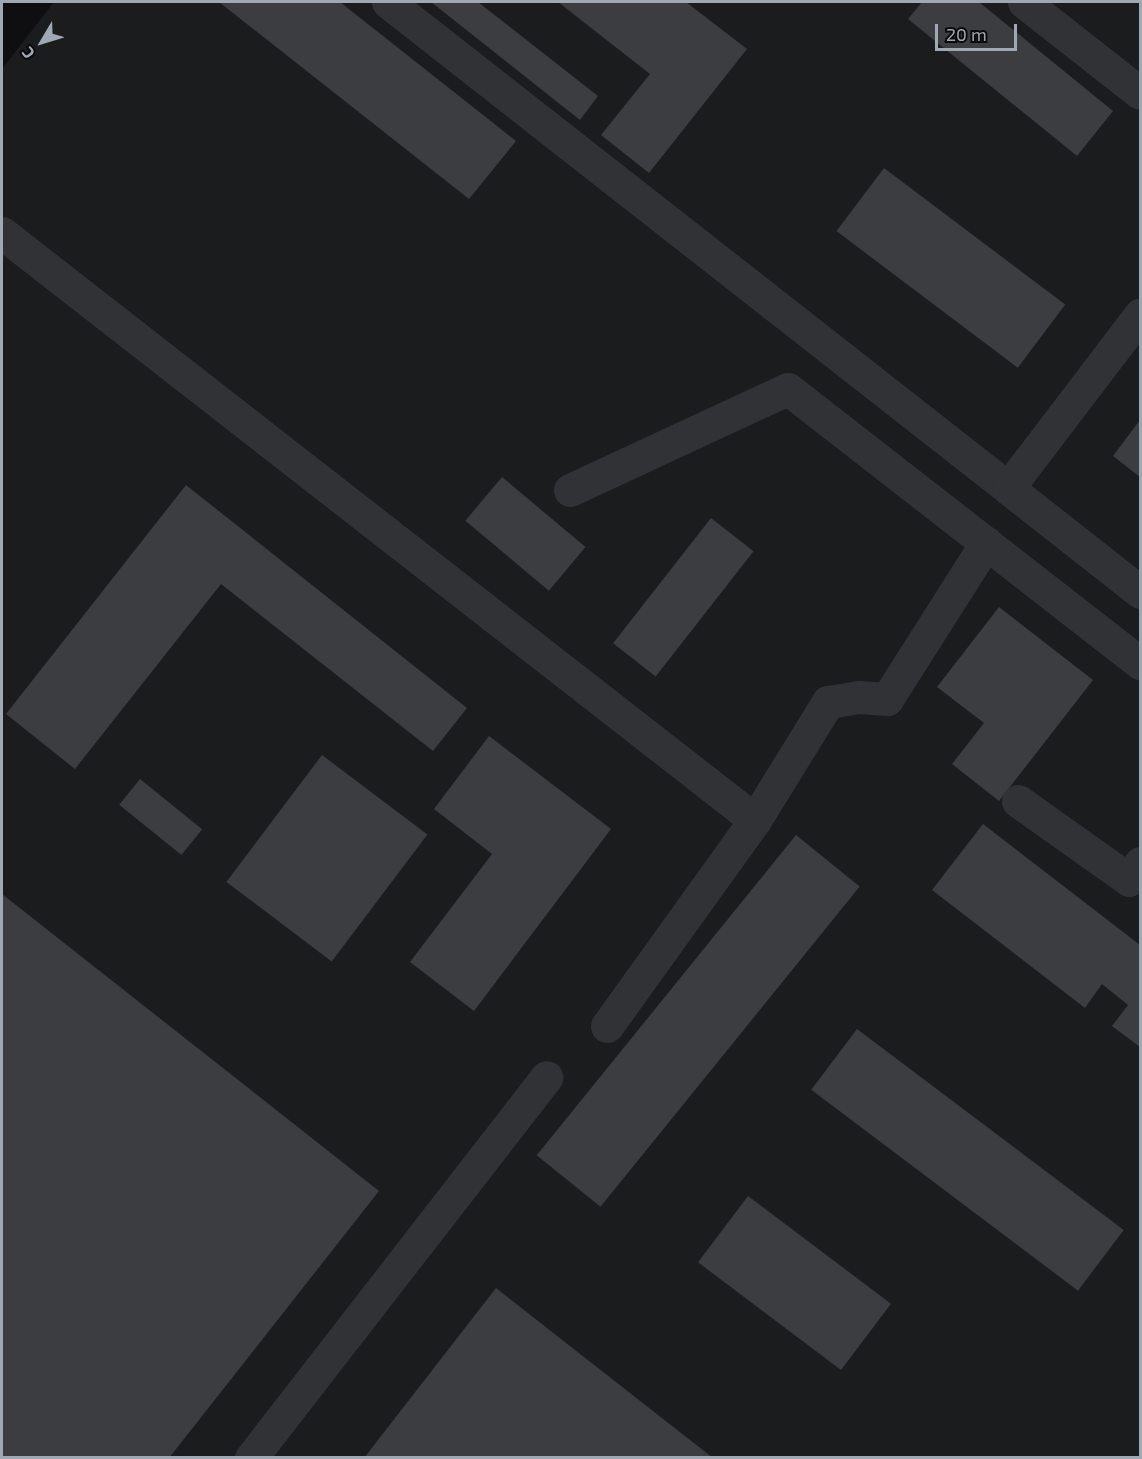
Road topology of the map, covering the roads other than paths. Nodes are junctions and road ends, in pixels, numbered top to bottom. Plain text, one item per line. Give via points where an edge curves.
1 (388, 2) edge
2 (1024, 2) edge
3 (1140, 93) edge
4 (2, 233) edge
5 (1140, 315) edge
6 (1008, 488) junction
7 (570, 490) dead end
8 (986, 543) junction
9 (1140, 592) edge
10 (1140, 663) edge
11 (1018, 801) dead end
12 (755, 820) junction
13 (1137, 878) edge
14 (607, 1026) dead end
15 (547, 1077) dead end
16 (251, 1458) edge

1 - 6 lane
2 - 3 lane
4 - 12 lane
5 - 6 lane
6 - 9 lane
7 - 8 lane via 788,389
8 - 10 lane
8 - 12 lane via 887,699 858,697 828,702
11 - 13 lane
12 - 14 lane
15 - 16 lane

